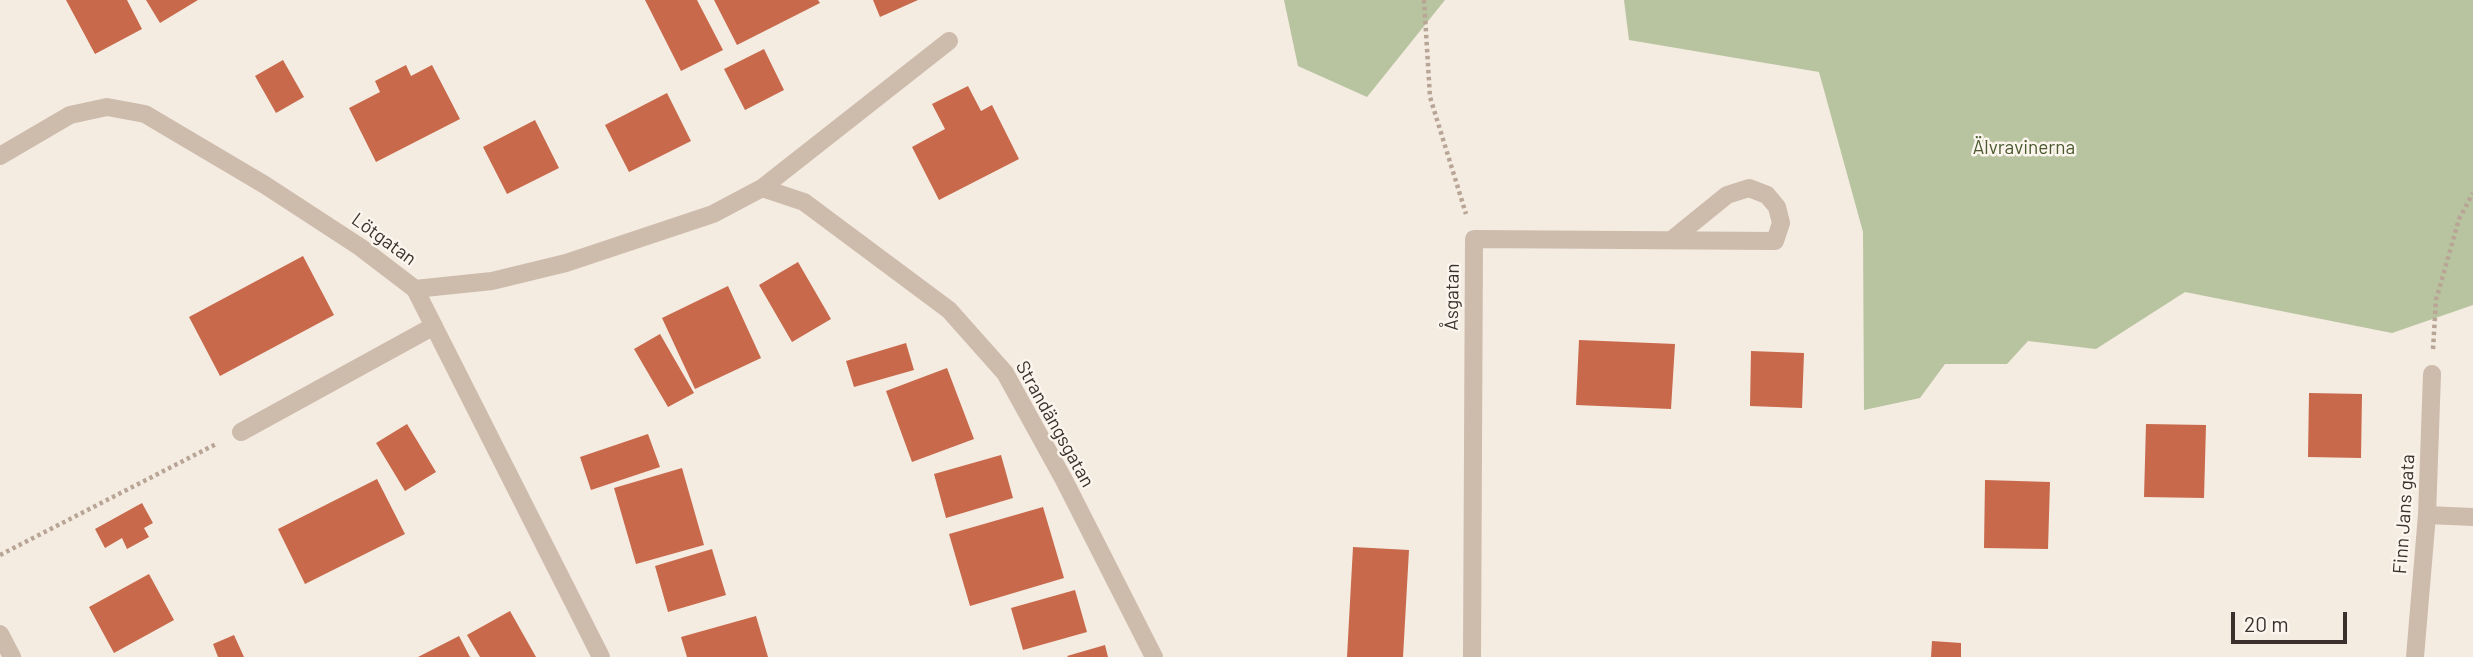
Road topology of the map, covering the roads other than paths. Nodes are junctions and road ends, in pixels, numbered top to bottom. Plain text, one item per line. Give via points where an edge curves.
1 (949, 41) dead end
2 (0, 156) edge
3 (762, 188) junction
4 (1674, 238) junction
5 (415, 289) junction
6 (434, 326) junction
7 (2432, 374) road end
8 (240, 432) road end
9 (2427, 514) junction
10 (2473, 517) edge
11 (0, 634) edge
12 (12, 657) edge
13 (601, 657) edge
14 (1154, 657) edge
15 (1472, 657) edge
16 (2414, 657) edge

1 - 3 street
2 - 5 street, Lötgatan via 69,115 107,107 145,114 265,185
3 - 5 street via 713,214 566,262 492,281
3 - 14 street, Strandängsgatan via 804,202 949,310 1005,373
4 - 4 street, Åsgatan via 1774,241 1781,223 1777,207 1767,195 1749,188 1727,195
4 - 15 street, Åsgatan via 1474,239
5 - 6 street, Lötgatan
6 - 8 street
6 - 13 street, Lötgatan
7 - 9 street, Finn Jans gata
9 - 10 street
9 - 16 street, Finn Jans gata
11 - 12 street

